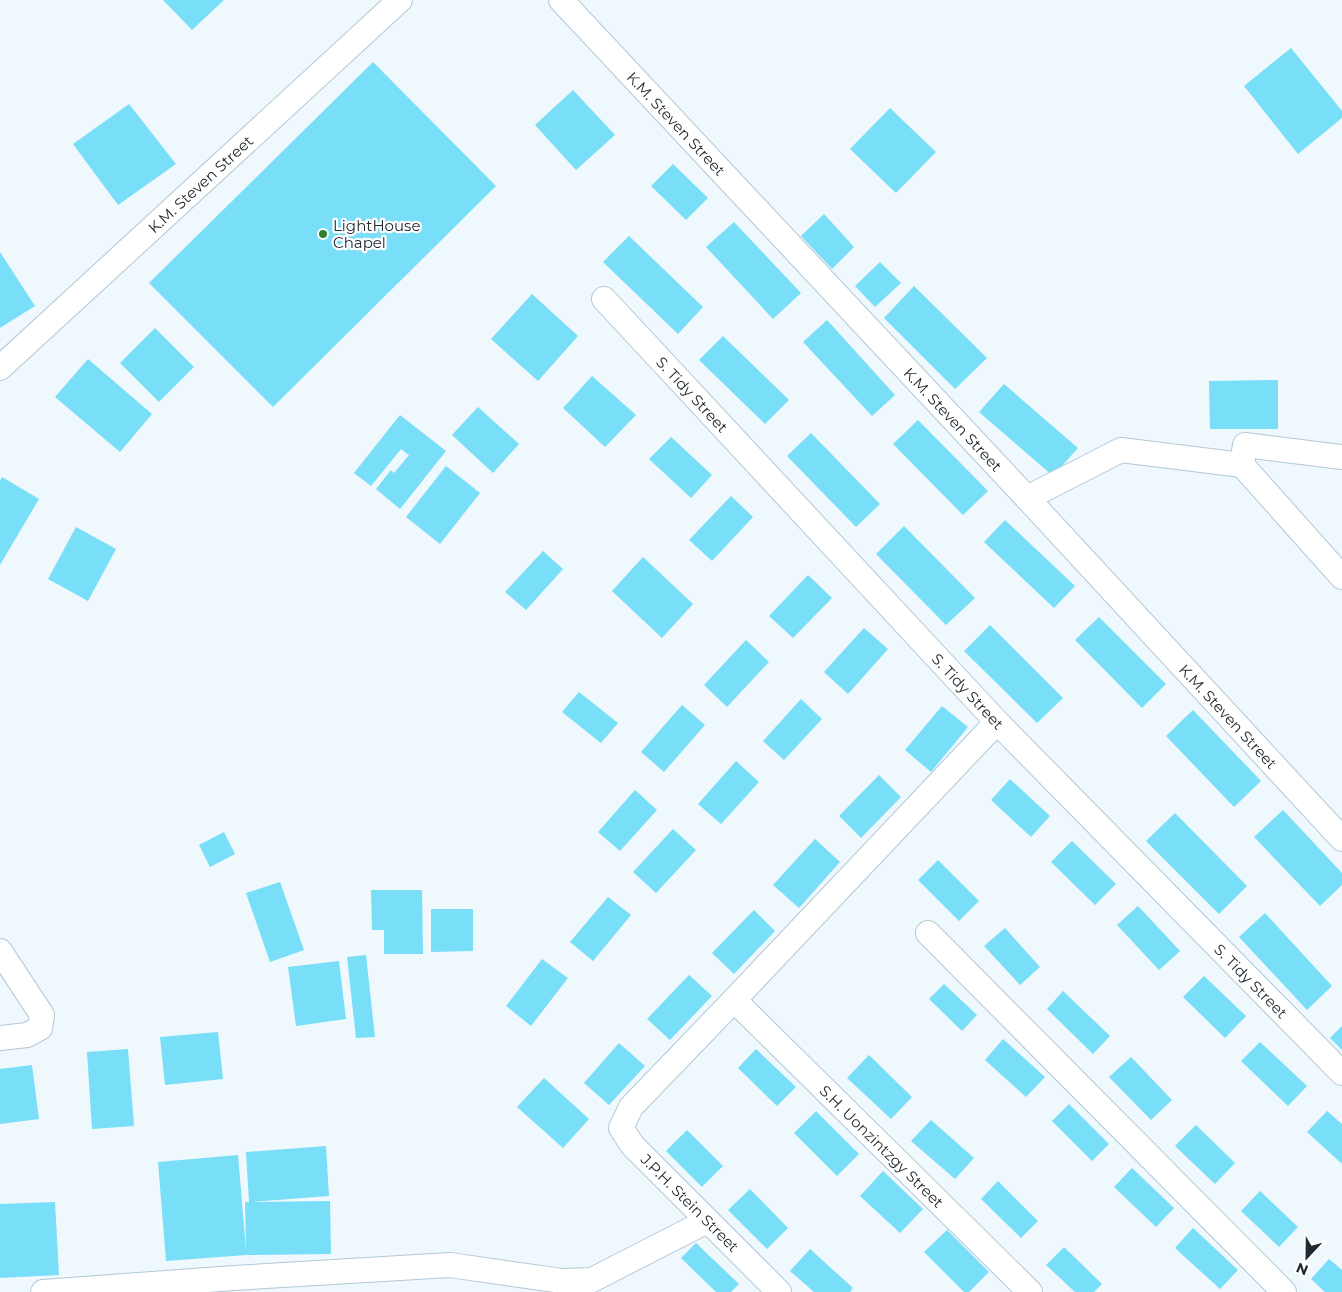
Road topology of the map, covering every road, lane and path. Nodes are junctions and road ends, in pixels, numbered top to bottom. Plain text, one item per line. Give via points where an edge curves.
1 (400, 0) edge
2 (561, 0) edge
3 (604, 300) dead end
4 (0, 368) edge
5 (1342, 457) edge
6 (1242, 465) junction
7 (1027, 498) junction
8 (1342, 578) edge
9 (997, 722) junction
10 (1342, 839) edge
11 (928, 933) dead end
12 (0, 951) edge
13 (734, 1000) junction
14 (0, 1038) edge
15 (1342, 1073) edge
16 (707, 1221) junction
17 (43, 1292) edge
18 (779, 1292) edge
19 (1030, 1292) edge
20 (1284, 1292) edge

1 - 4 street, K.M. Steven Street
2 - 7 street, K.M. Steven Street
3 - 9 street, S. Tidy Street
5 - 6 street via 1244,445
6 - 7 street via 1121,450
6 - 8 street
7 - 10 street, K.M. Steven Street
9 - 13 street
9 - 15 street, S. Tidy Street
11 - 20 street
12 - 14 street via 42,1015 40,1028 27,1035
13 - 16 street, J.P.H. Stein Street via 631,1107 621,1128 633,1146
13 - 19 street, S.H. Uonzintzgy Street
16 - 17 street via 592,1280 562,1281 450,1265
16 - 18 street, J.P.H. Stein Street

